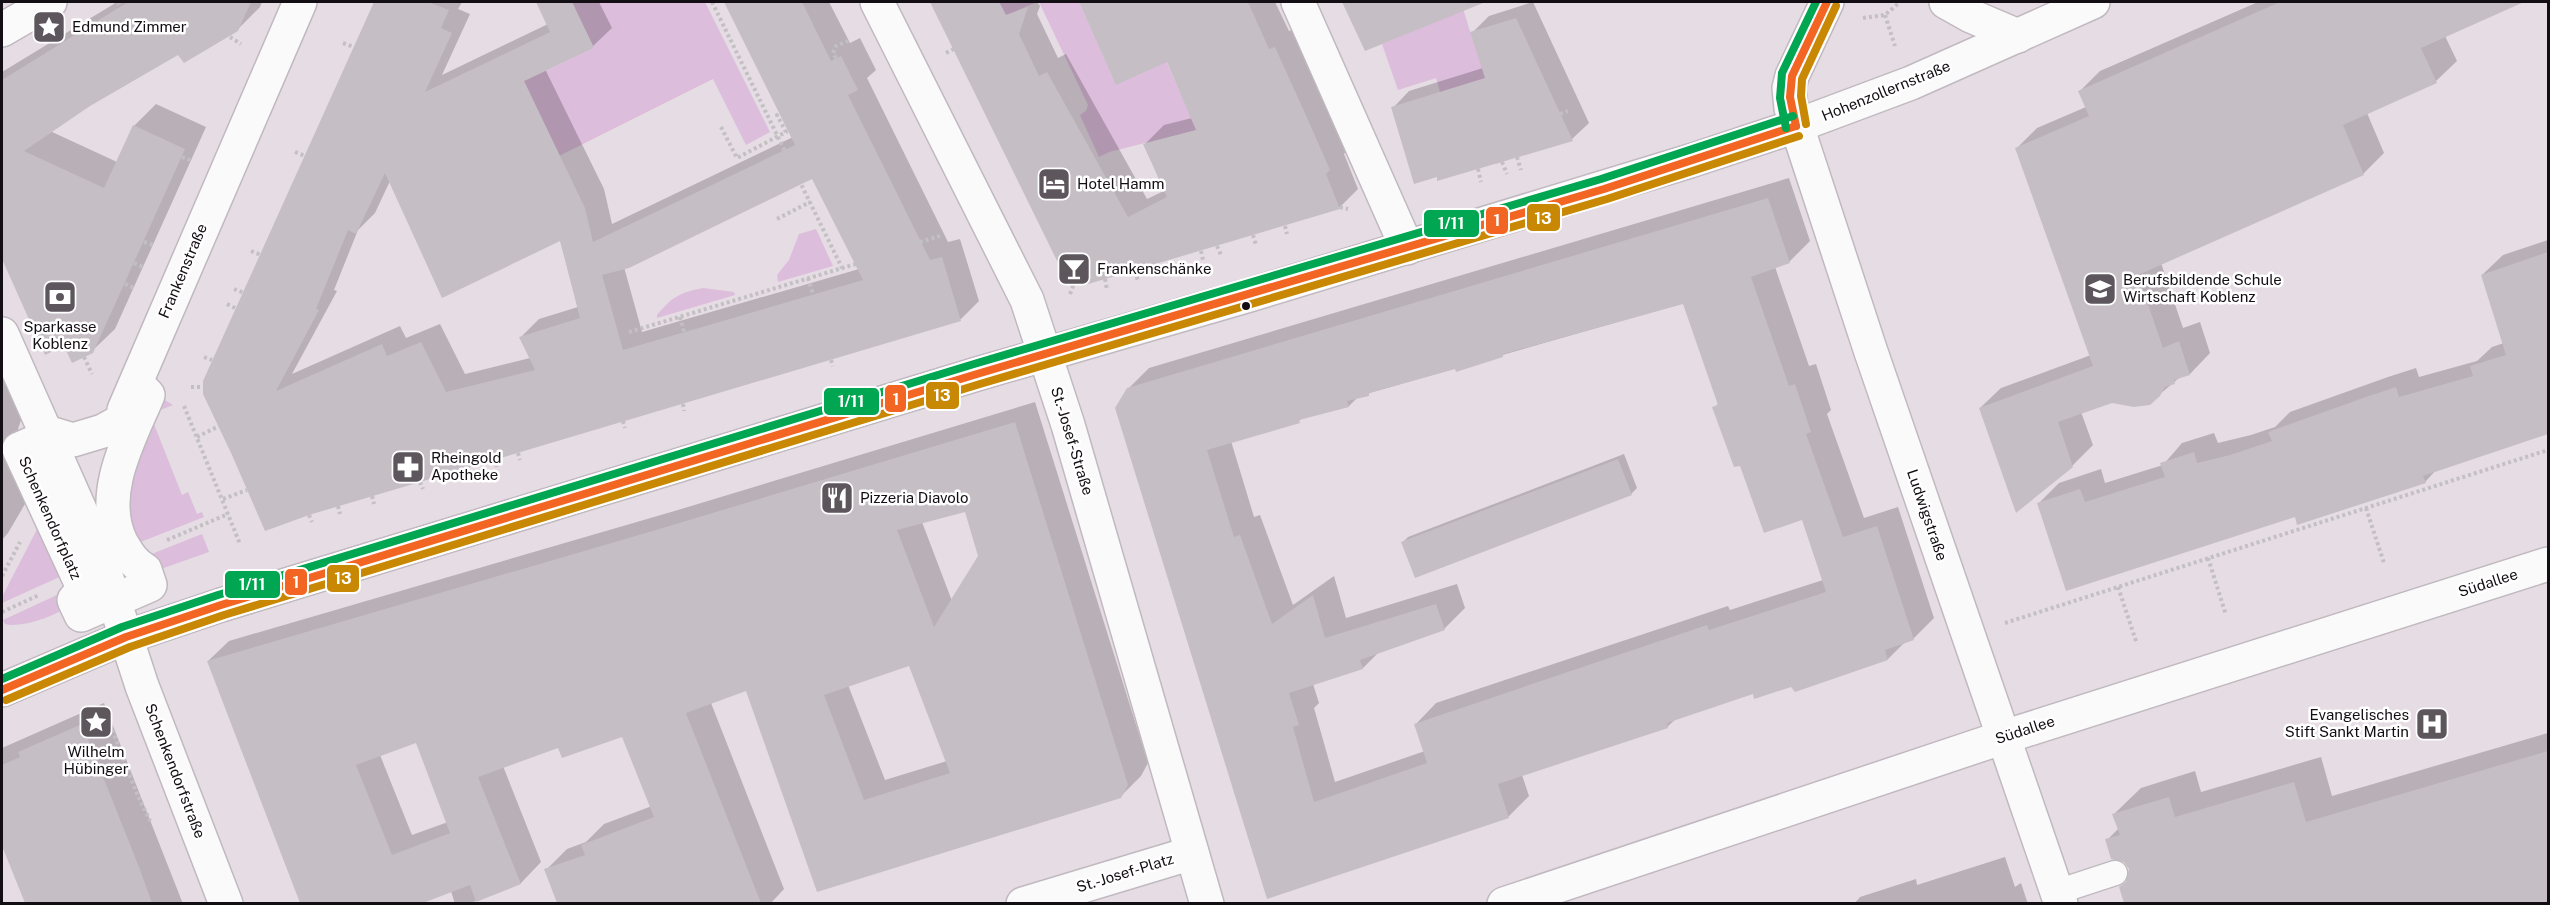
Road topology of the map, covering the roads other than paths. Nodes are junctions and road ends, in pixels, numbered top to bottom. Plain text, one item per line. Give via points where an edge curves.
1 (50, 2) edge
2 (300, 2) edge
3 (877, 2) edge
4 (1298, 2) edge
5 (1827, 2) edge
6 (1946, 2) edge
7 (2093, 2) edge
8 (2, 30) edge
9 (2018, 36) junction
10 (1796, 126) junction
11 (1407, 248) junction
12 (2, 334) edge
13 (1046, 353) junction
14 (21, 377) junction
15 (135, 382) junction
16 (119, 422) junction
17 (46, 437) junction
18 (97, 548) junction
19 (2548, 564) edge
20 (122, 624) junction
21 (2, 690) edge
22 (2004, 737) junction
23 (1192, 853) junction
24 (2115, 873) dead end
25 (2059, 898) edge
26 (226, 903) edge
27 (1023, 903) edge
28 (1207, 903) edge
29 (1504, 903) edge

1 - 8 street
2 - 15 street, Frankenstraße
3 - 13 street, St.-Josef-Straße via 1027,300
4 - 11 street
5 - 10 street, Ludwigstraße via 1792,76 1790,97
6 - 9 street
7 - 9 street, Hohenzollernstraße
9 - 10 street, Hohenzollernstraße via 1911,83
10 - 11 street, Hohenzollernstraße
10 - 22 street, Ludwigstraße
11 - 13 street, Hohenzollernstraße
12 - 14 street, Schenkendorfplatz
13 - 20 street, Hohenzollernstraße via 221,605
13 - 23 street, St.-Josef-Straße
14 - 15 street, Schenkendorfplatz via 52,412 71,418 95,415 116,402
14 - 17 street, Schenkendorfplatz
15 - 16 street, Frankenstraße
16 - 17 street, Schenkendorfplatz via 73,440 53,434
16 - 17 street, Schenkendorfplatz via 132,415 144,391 148,395 119,465 111,506 116,531 128,554 145,570 150,585 81,615 75,600 81,584 19,448
16 - 18 street, Frankenstraße via 101,484
17 - 18 street, Schenkendorfplatz
18 - 20 street, Schenkendorfplatz
19 - 22 street, Südallee
20 - 21 street, Hohenzollernstraße
20 - 26 street, Schenkendorfstraße
22 - 25 street, Ludwigstraße
22 - 29 street, Südallee
23 - 27 street, St.-Josef-Platz
23 - 28 street, St.-Josef-Straße
24 - 25 lane

